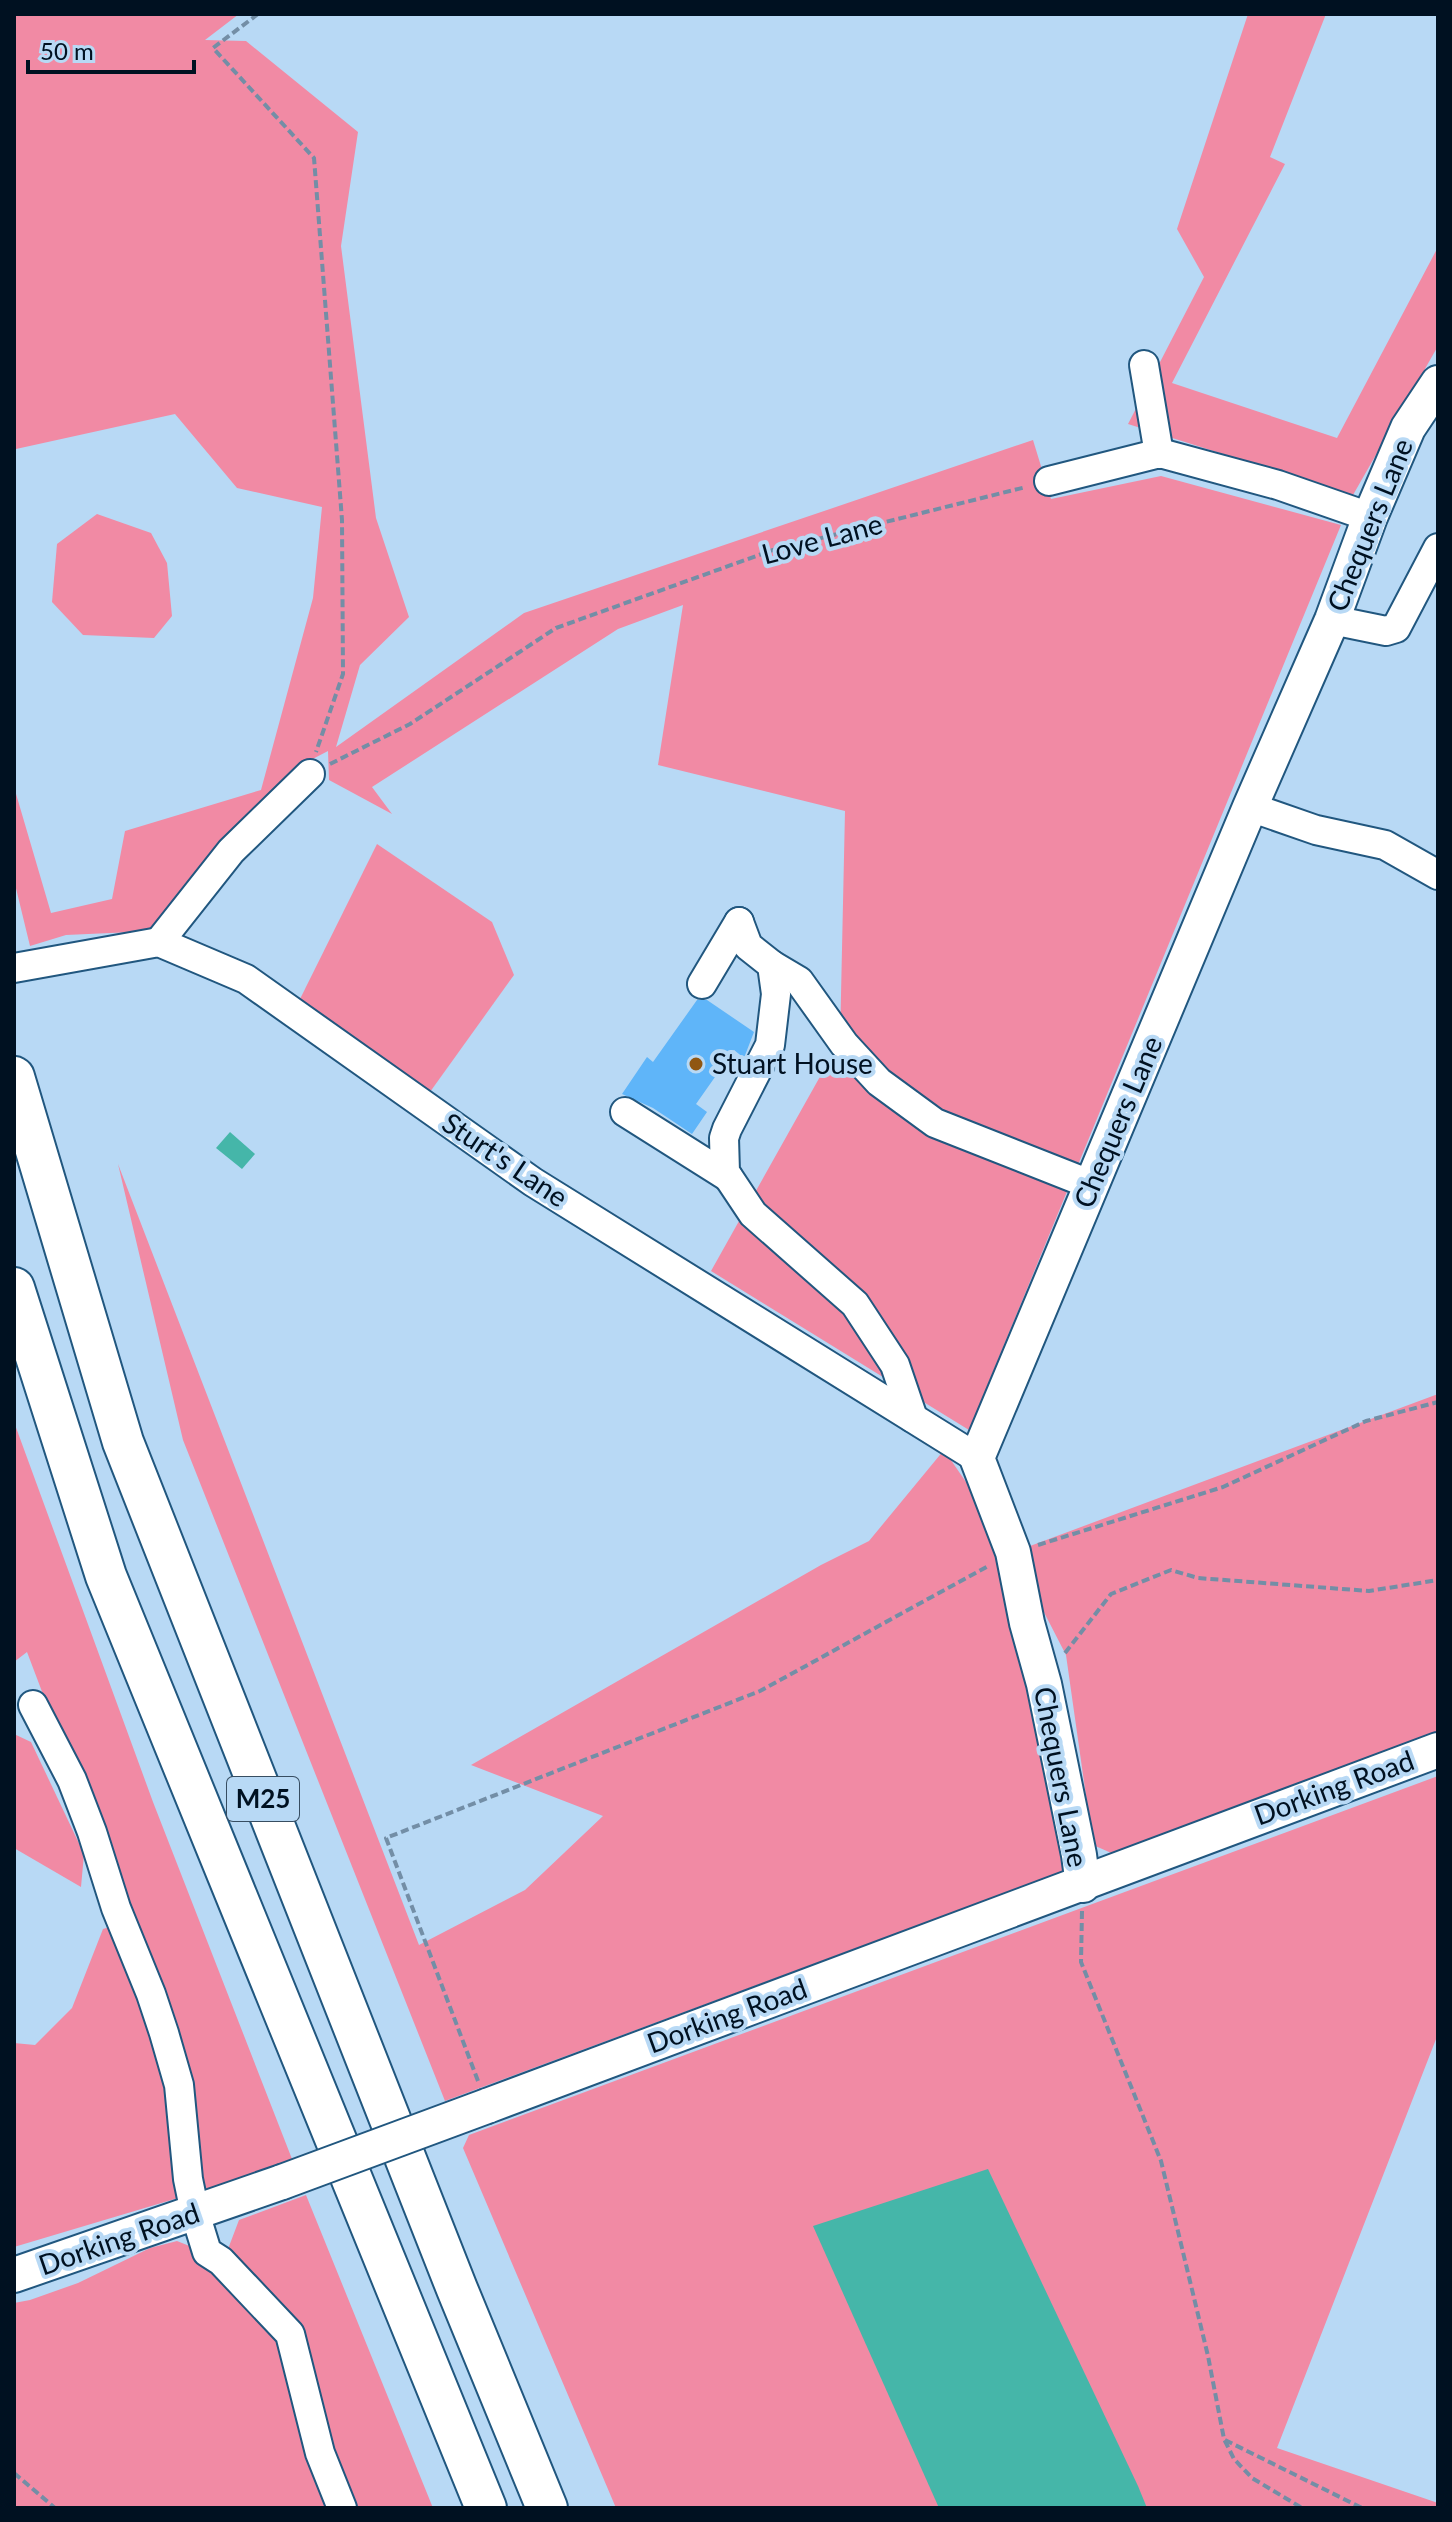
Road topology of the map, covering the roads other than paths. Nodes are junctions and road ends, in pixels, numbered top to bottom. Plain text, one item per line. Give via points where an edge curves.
1 (1144, 365) dead end
2 (1438, 383) edge
3 (1159, 454) junction
4 (1049, 481) road end
5 (1370, 517) junction
6 (1434, 543) edge
7 (1332, 620) junction
8 (310, 774) road end
9 (1250, 807) junction
10 (1438, 875) edge
11 (159, 942) junction
12 (26, 965) edge
13 (772, 965) junction
14 (702, 984) dead end
15 (14, 1077) edge
16 (625, 1112) dead end
17 (728, 1177) junction
18 (1092, 1185) junction
19 (14, 1288) edge
20 (913, 1418) junction
21 (977, 1458) junction
22 (33, 1705) dead end
23 (1438, 1750) edge
24 (1083, 1885) junction
25 (195, 2213) junction
26 (14, 2275) edge
27 (342, 2508) edge
28 (486, 2508) edge
29 (547, 2508) edge

1 - 3 street
2 - 5 main road, Chequers Lane via 1408,428
3 - 4 street
3 - 5 street via 1278,485
5 - 7 main road, Chequers Lane
6 - 7 street via 1396,628 1386,631
7 - 9 main road, Chequers Lane
8 - 11 street via 231,851
9 - 10 street via 1316,830 1385,845
9 - 18 main road, Chequers Lane
11 - 12 street
11 - 20 street, Sturt's Lane via 246,979 533,1182
13 - 14 street via 748,946 739,922
13 - 17 street via 776,1002 770,1045 724,1138
13 - 18 street via 799,981 879,1082 935,1123
15 - 29 highway, M25 via 123,1442
16 - 17 street
17 - 20 street via 753,1214 855,1304 895,1365
18 - 21 main road, Chequers Lane
19 - 28 highway, M25 via 106,1576
20 - 21 street, Sturt's Lane
21 - 24 main road, Chequers Lane via 1013,1552
22 - 25 street via 72,1780 164,2033 179,2085
23 - 24 main road, Dorking Road
24 - 25 main road, Dorking Road, bridge
25 - 26 main road, Dorking Road
25 - 27 street via 207,2252 290,2334 320,2453

